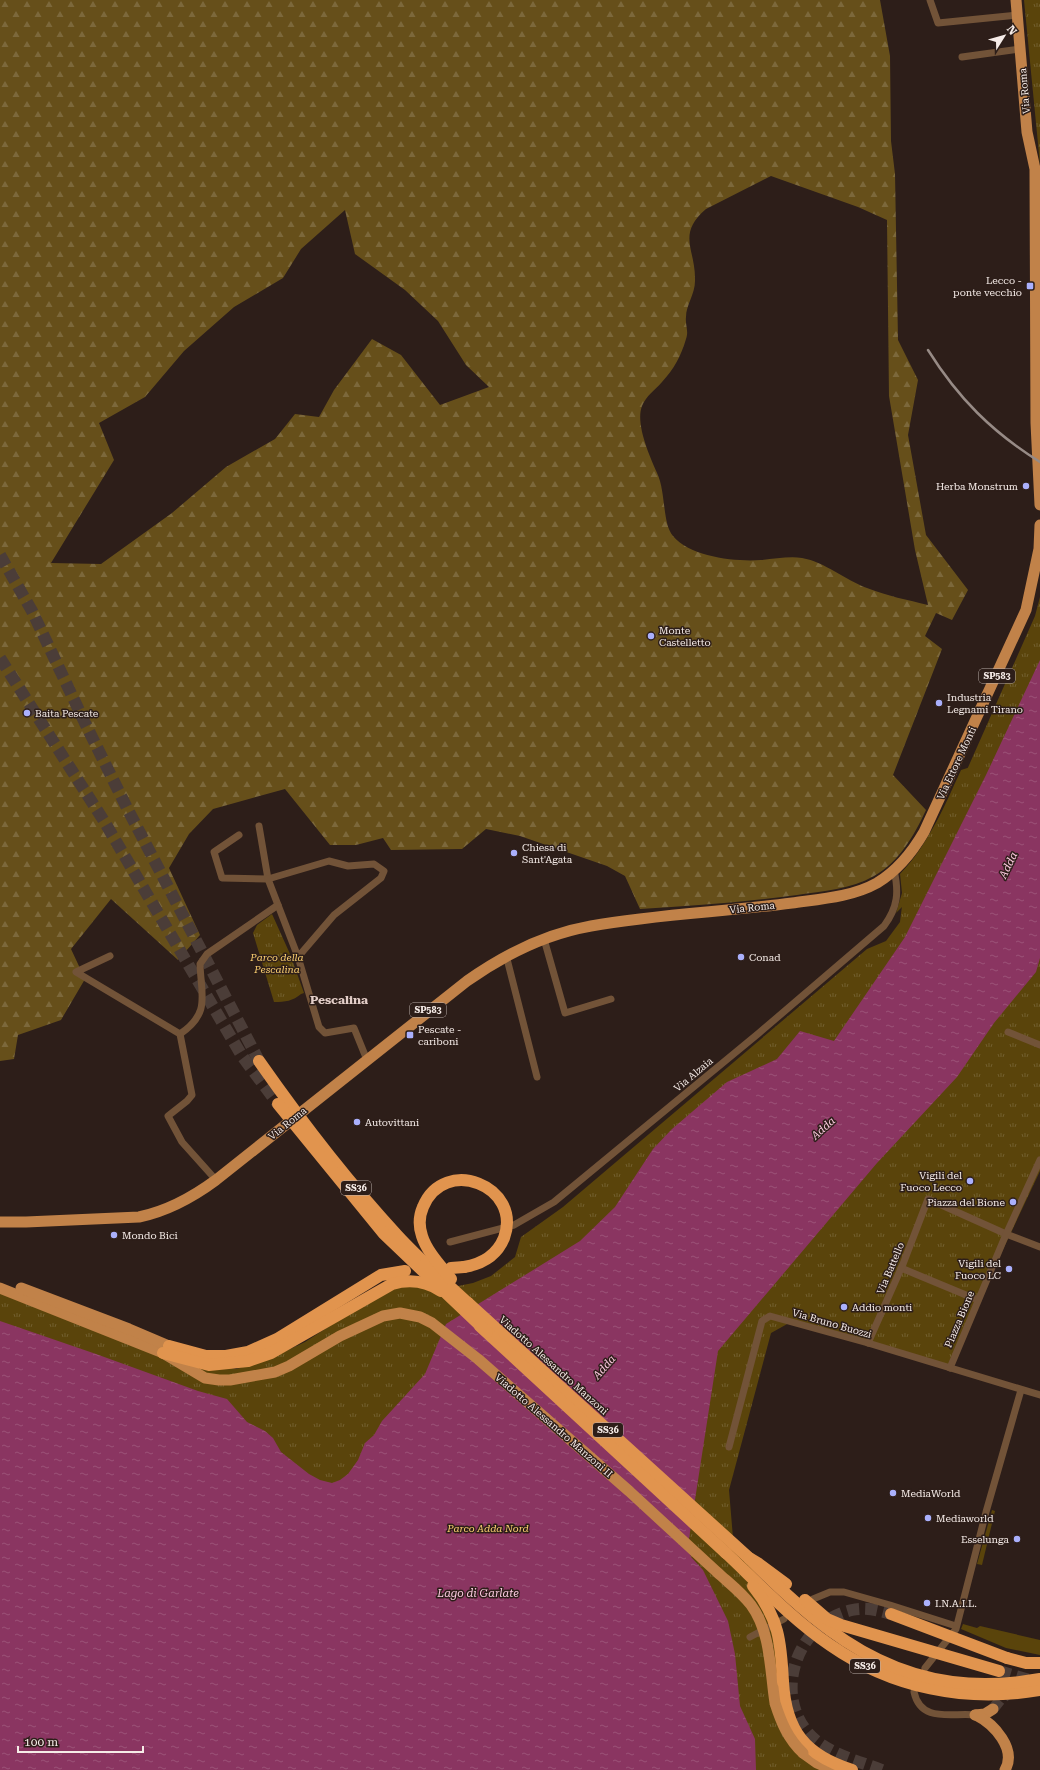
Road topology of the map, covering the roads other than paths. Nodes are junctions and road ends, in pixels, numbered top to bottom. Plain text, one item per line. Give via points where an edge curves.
1 (930, 0) edge
2 (1016, 0) edge
3 (1022, 0) edge
4 (1018, 15) junction
5 (1020, 49) junction
6 (962, 57) dead end
7 (1034, 158) junction
8 (1040, 505) edge
9 (1040, 525) edge
10 (930, 820) joint
11 (260, 826) dead end
12 (239, 835) dead end
13 (894, 870) junction
14 (268, 879) junction
15 (278, 905) junction
16 (544, 939) junction
17 (506, 955) junction
18 (110, 956) dead end
19 (298, 957) junction
20 (611, 999) dead end
21 (1008, 1032) dead end
22 (180, 1034) junction
23 (1040, 1045) edge
24 (367, 1060) junction
25 (258, 1061) tunnel mouth
26 (537, 1077) dead end
27 (278, 1104) tunnel mouth
28 (1040, 1160) edge
29 (216, 1180) junction
30 (0, 1222) edge
31 (1006, 1234) junction
32 (450, 1242) dead end
33 (1040, 1247) edge
34 (451, 1268) dead end
35 (901, 1268) junction
36 (405, 1271) dead end
37 (0, 1281) edge
38 (0, 1288) edge
39 (978, 1300) junction
40 (468, 1303) junction
41 (487, 1332) junction
42 (868, 1343) junction
43 (166, 1350) junction
44 (950, 1368) junction
45 (1021, 1390) junction
46 (1040, 1395) edge
47 (729, 1447) dead end
48 (726, 1553) junction
49 (749, 1558) junction
50 (813, 1599) dead end
51 (891, 1614) tunnel mouth
52 (784, 1619) dead end
53 (956, 1626) junction
54 (750, 1637) dead end
55 (1040, 1664) edge
56 (925, 1668) dead end
57 (999, 1671) tunnel mouth
58 (1040, 1679) edge
59 (1040, 1690) edge
60 (914, 1692) dead end
61 (975, 1715) junction
62 (993, 1727) junction
63 (807, 1751) junction
64 (833, 1770) edge
65 (852, 1770) edge
66 (1005, 1770) edge

1 - 4 street via 938,23
2 - 4 main road, Via Roma
3 - 7 main road, Via Roma
4 - 5 main road, Via Roma
5 - 6 street
5 - 7 main road, Via Roma via 1027,132
7 - 8 main road, Via Roma via 1036,423
9 - 10 main road, Via Ettore Monti / SP583 via 1039,549 1026,610
10 - 13 main road, Via Roma / SP583 via 916,844
11 - 14 street
12 - 14 street via 214,852 222,878
13 - 16 main road, Via Roma / SP583 via 877,883 843,895 616,922
13 - 32 street, Via Alzaia via 898,886 896,901 884,926 759,1033 554,1202 514,1225
14 - 15 street
14 - 19 street via 329,861 348,866 374,864 384,871 381,878 334,914
15 - 19 street
15 - 22 street via 208,954 200,964 203,1001 199,1015 190,1027
16 - 17 main road, Via Roma / SP583
16 - 20 street via 564,1013
17 - 24 main road, Via Roma / SP583 via 463,984
17 - 26 street
18 - 22 street via 76,972
19 - 24 street via 319,1027 325,1033 354,1028
21 - 23 street
22 - 29 street via 192,1095 168,1116 182,1142
24 - 29 main road, Via Roma / SP583
25 - 40 highway, SS36, bridge via 378,1213 412,1250
27 - 41 highway, SS36, bridge via 384,1234
28 - 31 street, Piazza Bione
29 - 30 main road, Via Roma / SP583 via 176,1205 139,1217
31 - 33 street
31 - 35 street, Via Battello via 928,1199
31 - 39 street, Piazza Bione
34 - 40 highway, bridge via 481,1263 494,1253 504,1237 506,1218 501,1203 491,1190 477,1182 458,1180 443,1185 428,1197 421,1212 420,1228 425,1243
35 - 39 street
35 - 42 street, Via Battello
36 - 43 highway via 381,1275 277,1339 248,1352 206,1356
37 - 43 main road via 122,1327
38 - 43 main road
39 - 44 street, Piazza Bione
40 - 49 highway, Viadotto Alessandro Manzoni / SS36
41 - 43 highway, bridge via 429,1284 405,1281 383,1288 272,1353 248,1361 209,1366
41 - 48 highway, Viadotto Alessandro Manzoni / SS36
42 - 44 street, Via Bruno Buozzi
42 - 47 street, Via Bruno Buozzi via 770,1316 762,1321
43 - 63 main road, Viadotto Alessandro Manzoni II, bridge via 205,1378 230,1380 275,1372 340,1336 387,1315 403,1313 432,1323 478,1359 629,1492 752,1606 768,1650 777,1711 796,1746
44 - 45 street, Via Bruno Buozzi
45 - 46 street, Via Bruno Buozzi
45 - 53 street
48 - 59 highway, SS36, bridge via 817,1636 850,1658 892,1679 948,1693 995,1696
48 - 63 highway, bridge via 762,1597 774,1618 780,1638 785,1707
49 - 57 highway, bridge via 786,1584 827,1619
49 - 58 highway, SS36, bridge via 777,1586 831,1632 883,1662 911,1673 950,1681 1005,1684
50 - 53 street via 830,1592 844,1592
51 - 55 highway, bridge via 1006,1658
52 - 54 street
53 - 56 street
60 - 61 street via 922,1709 930,1713
61 - 62 main road
61 - 62 main road via 985,1714 993,1709 990,1716
62 - 66 main road via 1008,1748 1009,1759
63 - 64 main road, Viadotto Alessandro Manzoni II via 817,1763
63 - 65 highway

